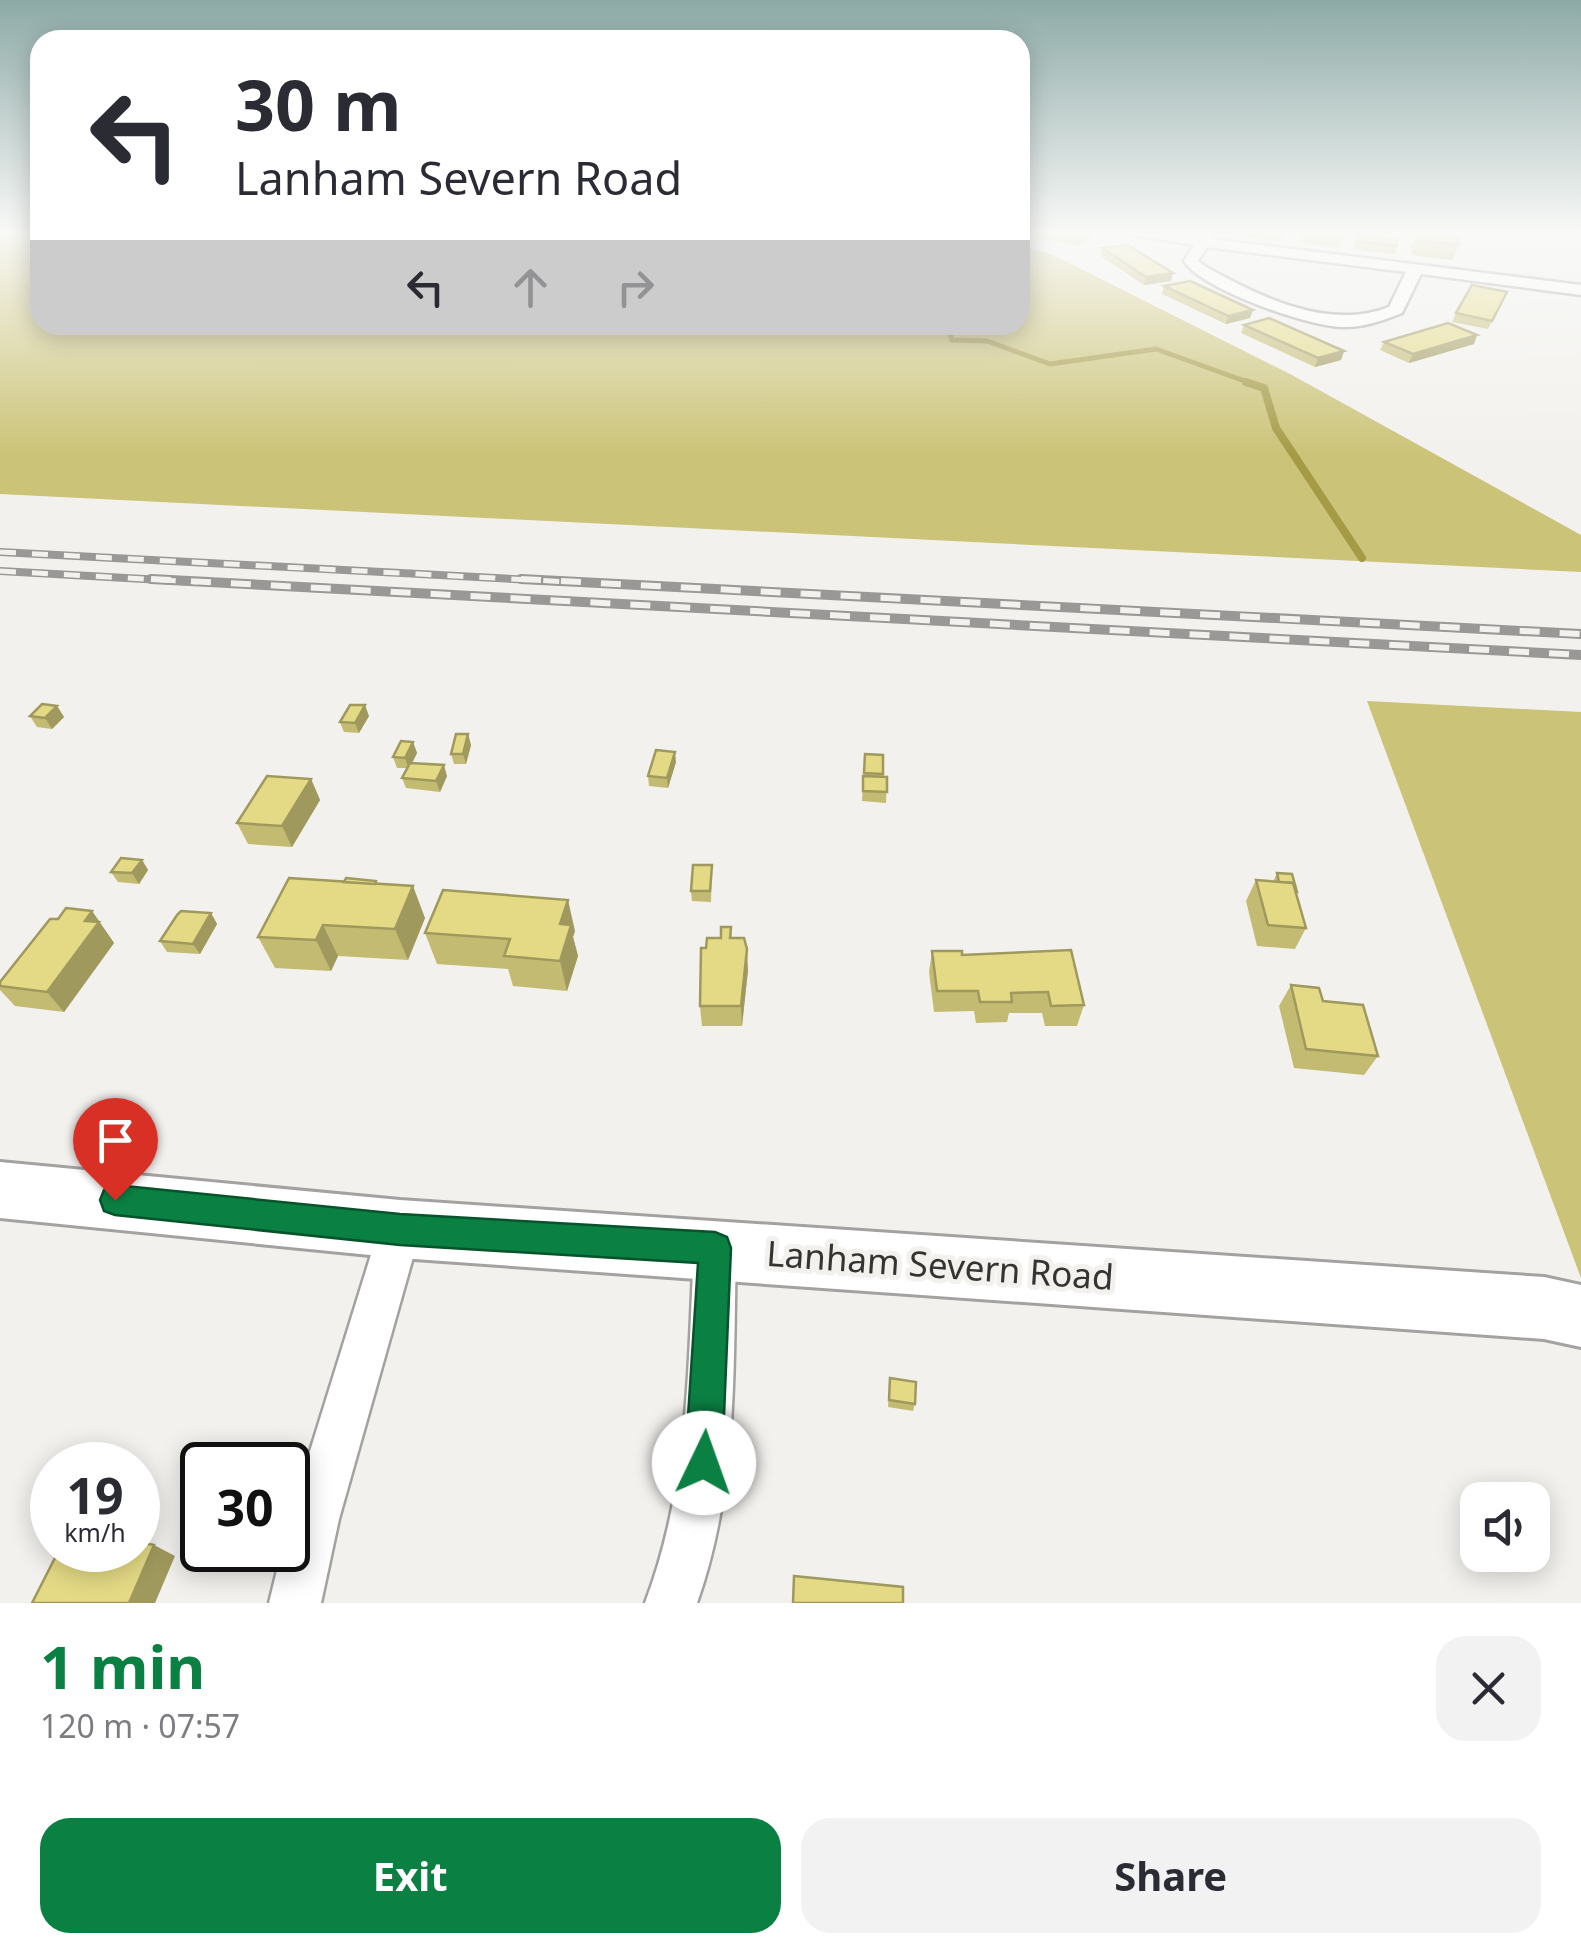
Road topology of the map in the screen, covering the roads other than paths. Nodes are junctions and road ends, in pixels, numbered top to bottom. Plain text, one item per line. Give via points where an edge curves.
1 (1278, 306) edge
2 (1398, 306) edge
3 (0, 1190) edge
4 (400, 1229) junction
5 (715, 1248) junction
6 (1581, 1316) edge
7 (295, 1603) edge
8 (671, 1603) edge

1 - 2 street via 1332,323 1361,323
3 - 4 main road, Lanham Severn Road
4 - 5 main road, Lanham Severn Road
4 - 7 street
5 - 6 main road, Lanham Severn Road via 1544,1308
5 - 8 street via 702,1499

